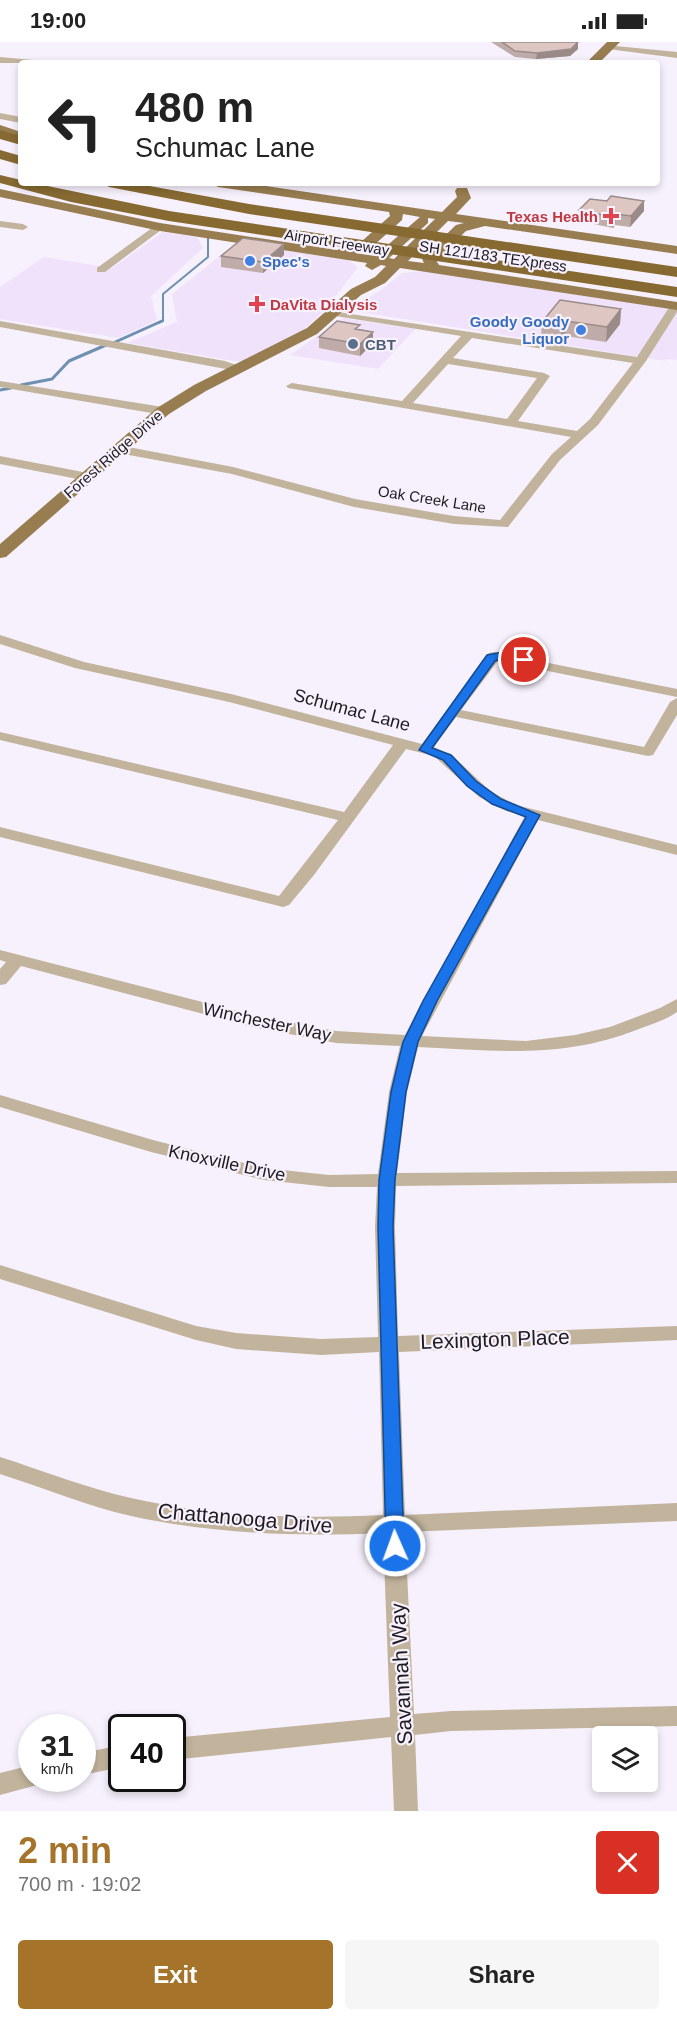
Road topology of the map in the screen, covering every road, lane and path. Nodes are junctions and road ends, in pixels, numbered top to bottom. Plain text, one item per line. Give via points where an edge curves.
1 (611, 44) edge
2 (677, 55) edge
3 (0, 60) edge
4 (595, 60) edge
5 (18, 62) edge
6 (0, 116) edge
7 (18, 119) edge
8 (0, 129) edge
9 (0, 134) edge
10 (18, 135) edge
11 (18, 140) edge
12 (0, 145) edge
13 (18, 150) edge
14 (0, 154) edge
15 (18, 160) edge
16 (0, 166) edge
17 (18, 171) edge
18 (0, 179) edge
19 (18, 183) edge
20 (30, 186) edge
21 (74, 186) edge
22 (124, 186) edge
23 (164, 186) edge
24 (199, 186) edge
25 (239, 186) edge
26 (0, 187) edge
27 (465, 187) edge
28 (0, 193) edge
29 (391, 208) junction
30 (311, 211) junction
31 (429, 214) junction
32 (448, 216) junction
33 (0, 224) edge
34 (23, 227) dead end
35 (160, 227) junction
36 (241, 227) junction
37 (376, 229) junction
38 (482, 229) junction
39 (534, 244) junction
40 (345, 247) junction
41 (677, 250) edge
42 (447, 256) junction
43 (378, 259) junction
44 (677, 259) edge
45 (399, 262) junction
46 (677, 264) edge
47 (101, 270) dead end
48 (677, 272) edge
49 (677, 283) edge
50 (356, 292) junction
51 (677, 301) edge
52 (335, 313) junction
53 (0, 324) edge
54 (469, 334) junction
55 (445, 360) junction
56 (640, 361) junction
57 (242, 369) junction
58 (5, 384) edge
59 (292, 386) dead end
60 (405, 405) junction
61 (163, 411) junction
62 (510, 423) junction
63 (580, 435) junction
64 (118, 449) junction
65 (0, 460) edge
66 (88, 477) junction
67 (3, 547) edge
68 (0, 639) edge
69 (677, 693) edge
70 (677, 702) edge
71 (452, 712) junction
72 (0, 736) edge
73 (402, 744) junction
74 (425, 750) junction
75 (533, 815) junction
76 (348, 818) junction
77 (0, 832) edge
78 (677, 850) edge
79 (0, 954) edge
80 (18, 959) junction
81 (0, 980) edge
82 (677, 1004) edge
83 (410, 1042) junction
84 (0, 1101) edge
85 (677, 1177) edge
86 (387, 1180) junction
87 (0, 1272) edge
88 (677, 1333) edge
89 (388, 1343) junction
90 (0, 1466) edge
91 (677, 1512) edge
92 (394, 1524) junction
93 (677, 1716) edge
94 (403, 1726) junction
95 (186, 1748) edge
96 (18, 1780) edge
97 (0, 1784) edge
98 (406, 1811) edge

1 - 2 street
1 - 4 main road
3 - 5 street
6 - 7 street
8 - 10 main road
9 - 11 highway
12 - 13 highway
14 - 15 highway
16 - 17 highway
18 - 19 highway, Airport Freeway
20 - 36 highway, Airport Freeway via 118,207
21 - 37 highway, SH 121/183 TEXpress via 187,210
22 - 37 highway, SH 121/183 TEXpress
23 - 30 highway, Airport Freeway
24 - 30 highway via 299,204
25 - 29 main road, Airport Freeway
26 - 36 highway via 208,227
27 - 31 main road, Forest Ridge Drive
27 - 32 main road, Forest Ridge Drive via 464,198
28 - 35 main road, Airport Freeway
29 - 31 main road, Airport Freeway
29 - 40 main road via 397,217 367,244
30 - 37 highway, Airport Freeway
31 - 32 main road, Airport Freeway
31 - 43 main road, Forest Ridge Drive
32 - 38 main road, Airport Freeway
32 - 45 main road, Forest Ridge Drive
33 - 34 street
35 - 40 main road, Airport Freeway
35 - 47 street
36 - 40 highway, Airport Freeway
37 - 38 highway, Airport Freeway
37 - 42 highway, SH 121/183 TEXpress
38 - 39 highway, Airport Freeway
38 - 41 main road, Airport Freeway
38 - 42 main road via 461,228 429,259
39 - 44 highway via 581,245
39 - 46 highway, Airport Freeway
40 - 42 highway
40 - 43 main road, Airport Freeway
42 - 45 main road, Airport Freeway
42 - 48 highway, SH 121/183 TEXpress
42 - 49 highway, SH 121/183 TEXpress
42 - 51 highway
43 - 45 main road, Airport Freeway
43 - 50 main road, Forest Ridge Drive via 357,284
45 - 50 main road, Forest Ridge Drive via 371,286
50 - 52 main road, Forest Ridge Drive
51 - 56 street, Oak Creek Lane
52 - 54 street
52 - 57 main road, Forest Ridge Drive via 312,331
53 - 57 street
54 - 55 street
54 - 56 street
55 - 60 street
55 - 62 street via 544,376
56 - 63 street, Oak Creek Lane
57 - 61 main road, Forest Ridge Drive
58 - 61 street
59 - 60 street
60 - 62 street
61 - 64 main road, Forest Ridge Drive
62 - 63 street
63 - 64 street, Oak Creek Lane via 556,457 508,521 496,525 354,503 233,471
64 - 66 main road, Forest Ridge Drive
65 - 66 street
66 - 67 main road, Forest Ridge Drive
68 - 73 street, Schumac Lane via 80,665 231,698
69 - 71 street via 494,656
70 - 71 street via 648,752
71 - 74 street
72 - 76 street
73 - 74 street, Schumac Lane
73 - 76 street
74 - 75 street, Schumac Lane via 447,757 471,784 496,802
75 - 78 street, Schumac Lane
75 - 83 street, Savannah Way
76 - 77 street via 286,901 276,902
79 - 80 street, Winchester Way
80 - 81 street
80 - 83 street, Winchester Way via 299,1032
82 - 83 street, Winchester Way via 633,1027 575,1041 526,1047
83 - 86 street, Savannah Way via 398,1092
84 - 86 street, Knoxville Drive via 151,1146 264,1174
85 - 86 street, Knoxville Drive
86 - 89 street, Savannah Way
87 - 89 street, Lexington Place via 196,1333 236,1341 321,1347
88 - 89 street, Lexington Place
89 - 92 street, Savannah Way
90 - 92 street, Chattanooga Drive via 129,1507 161,1513 287,1526
91 - 92 street, Chattanooga Drive
92 - 94 street, Savannah Way
93 - 94 street via 451,1721
94 - 95 street
94 - 98 street, Savannah Way
96 - 97 street

